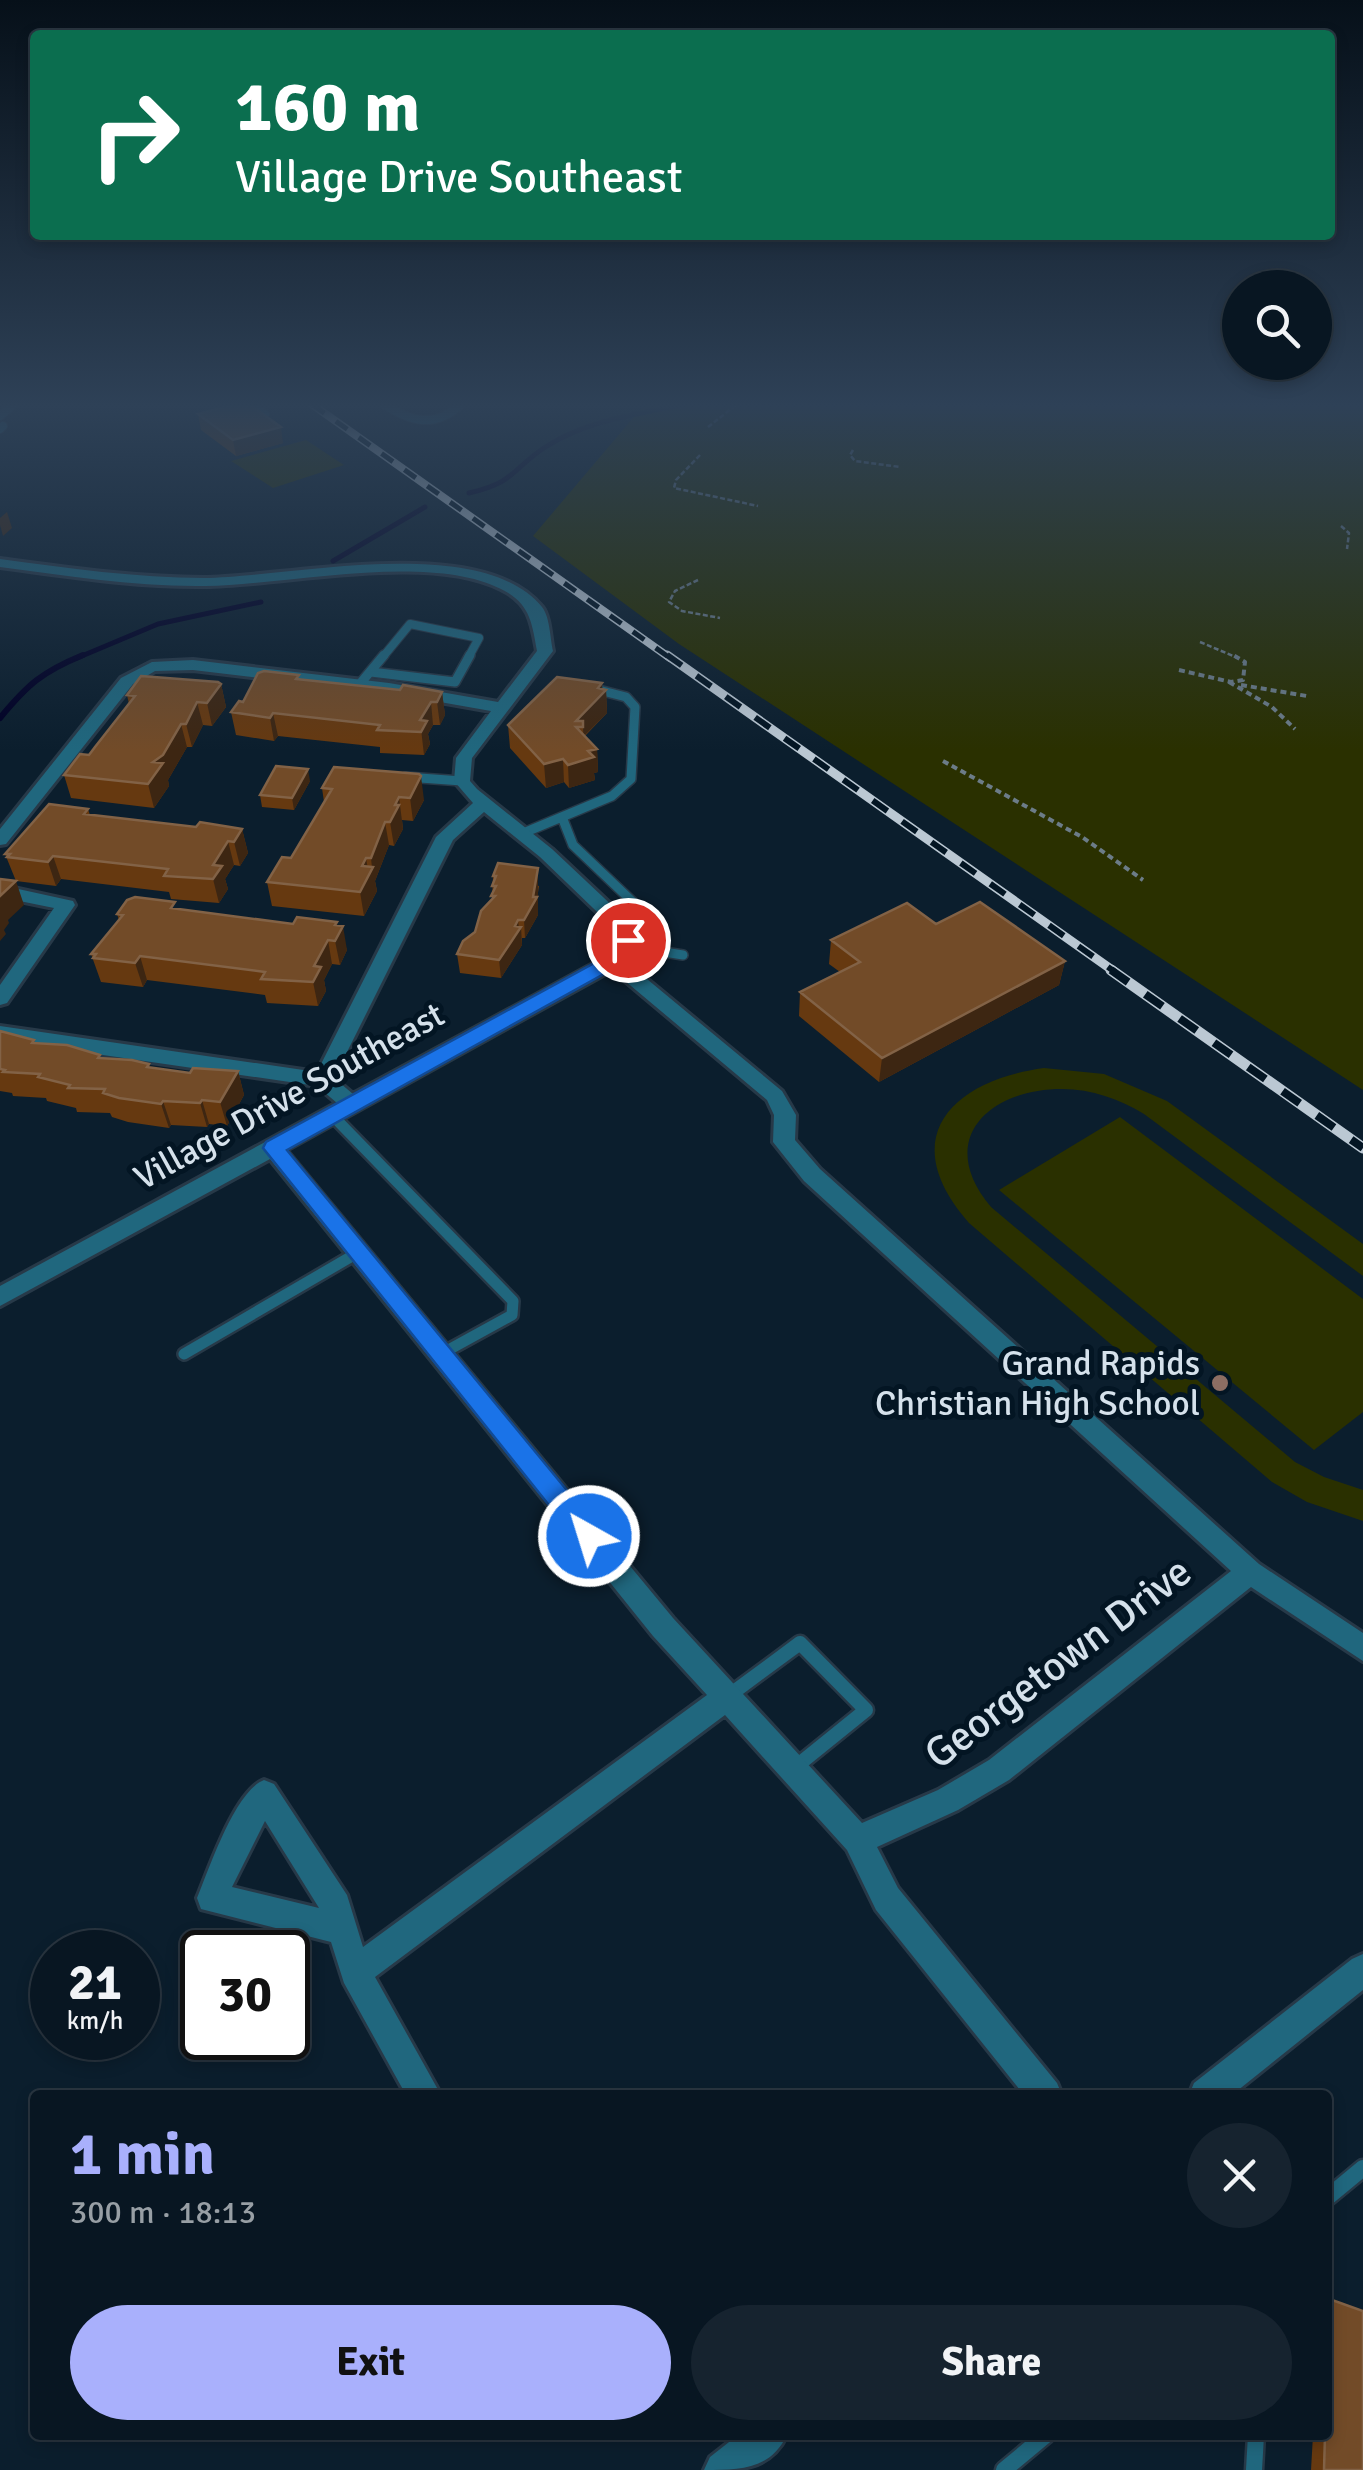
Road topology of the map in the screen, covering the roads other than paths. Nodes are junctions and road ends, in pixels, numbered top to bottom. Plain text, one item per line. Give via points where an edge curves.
1 (0, 563) edge
2 (365, 678) junction
3 (591, 688) edge
4 (502, 708) junction
5 (388, 775) edge
6 (462, 780) junction
7 (482, 802) junction
8 (562, 817) junction
9 (521, 834) junction
10 (0, 840) edge
11 (0, 890) edge
12 (657, 925) dead end
13 (620, 954) junction
14 (684, 955) dead end
15 (0, 999) edge
16 (0, 1032) edge
17 (323, 1080) junction
18 (352, 1104) junction
19 (331, 1114) junction
20 (274, 1148) junction
21 (359, 1252) junction
22 (0, 1297) edge
23 (184, 1354) dead end
24 (441, 1354) junction
25 (1250, 1572) junction
26 (1363, 1648) edge
27 (727, 1698) junction
28 (793, 1769) junction
29 (858, 1840) junction
30 (343, 1929) junction
31 (1363, 1970) edge
32 (355, 1972) junction
33 (421, 2090) edge
34 (1040, 2090) edge
35 (1212, 2090) edge
36 (1363, 2168) edge
37 (1332, 2195) edge
38 (1040, 2440) edge
39 (1256, 2440) edge
40 (1004, 2470) edge
41 (1254, 2470) edge

1 - 4 street via 188,582 400,566 475,575 523,597 544,626 541,660
2 - 2 lane via 410,624 479,638 454,682
2 - 4 street
2 - 10 street via 152,668 127,681
3 - 8 lane via 626,696 635,708 631,779 612,796
4 - 6 street via 464,758
5 - 6 lane
6 - 7 street
7 - 9 street
7 - 17 street via 445,838
8 - 9 lane
8 - 12 lane via 573,846
9 - 13 street via 622,922 630,933
11 - 15 street via 66,905
13 - 14 lane
13 - 18 street, Village Drive Southeast
13 - 25 street via 776,1096 785,1115 784,1142 812,1175
16 - 17 street
17 - 18 street
18 - 19 street, Village Drive Southeast
19 - 20 street, Village Drive Southeast
19 - 24 lane via 513,1301 512,1316
20 - 21 street
20 - 22 street, Village Drive Southeast
21 - 23 lane
21 - 24 street
24 - 27 street
25 - 26 street
25 - 29 street, Georgetown Drive via 999,1770
27 - 28 street
27 - 28 lane via 800,1642 866,1710
27 - 32 street
28 - 29 street
29 - 34 street via 887,1900
30 - 30 street via 336,1906 264,1794 212,1898
30 - 32 street
31 - 35 street
32 - 33 street
36 - 37 lane
38 - 40 lane
39 - 41 lane

